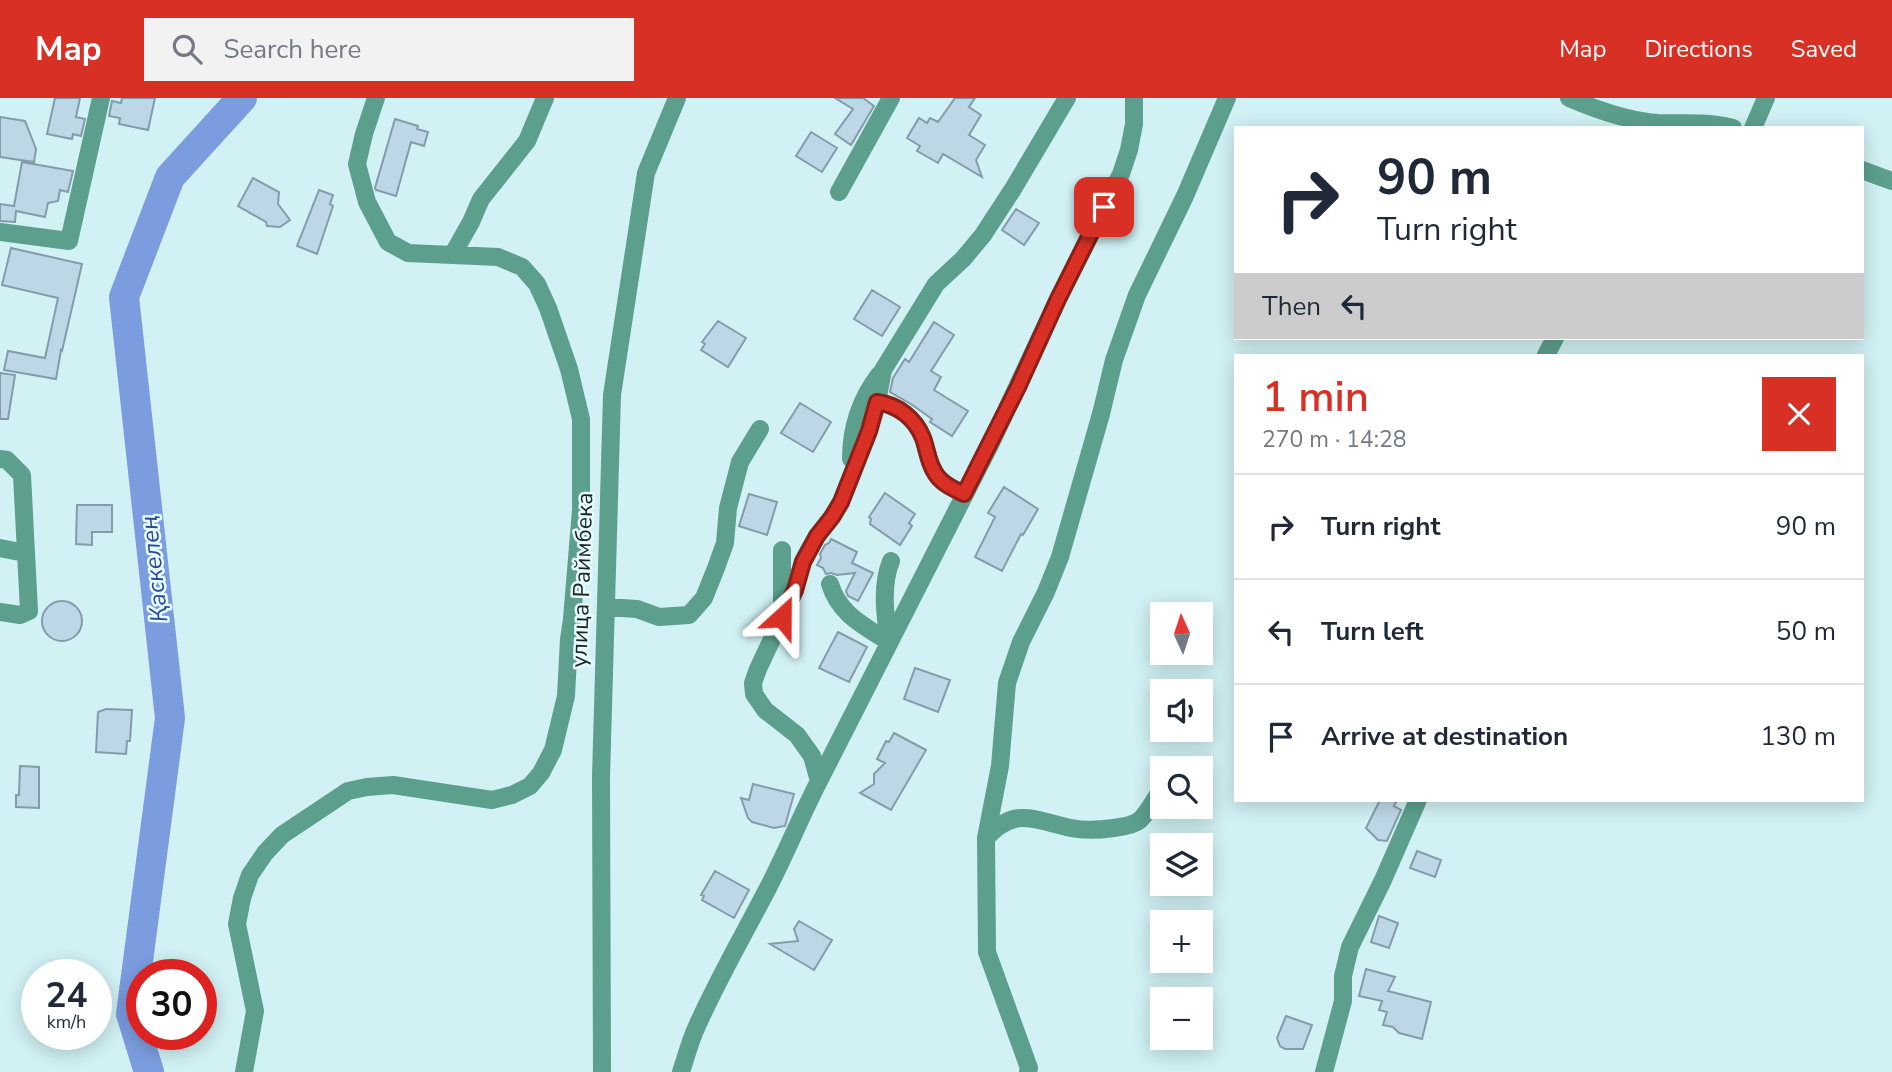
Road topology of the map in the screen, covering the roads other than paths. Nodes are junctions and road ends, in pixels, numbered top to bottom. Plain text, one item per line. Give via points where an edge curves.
1 (101, 98) edge
2 (376, 98) edge
3 (545, 98) edge
4 (677, 98) edge
5 (891, 98) edge
6 (1067, 98) edge
7 (1134, 98) edge
8 (1227, 98) edge
9 (1569, 98) edge
10 (1766, 98) edge
11 (1713, 125) edge
12 (1754, 126) edge
13 (1864, 171) edge
14 (1892, 181) edge
15 (839, 192) dead end
16 (0, 232) edge
17 (453, 254) junction
18 (883, 370) junction
19 (877, 402) junction
20 (760, 429) dead end
21 (0, 459) edge
22 (851, 473) junction
23 (964, 494) junction
24 (0, 548) edge
25 (782, 550) dead end
26 (25, 553) junction
27 (891, 561) dead end
28 (830, 584) dead end
29 (606, 607) junction
30 (0, 612) edge
31 (782, 617) junction
32 (889, 642) junction
33 (818, 781) junction
34 (1417, 802) edge
35 (1150, 808) edge
36 (986, 838) junction
37 (244, 1072) edge
38 (602, 1072) edge
39 (681, 1072) edge
40 (1028, 1072) edge
41 (1324, 1072) edge

1 - 16 street via 69,241
2 - 17 street via 357,164 367,202 388,242 408,253
3 - 17 street via 527,141 481,200
4 - 29 street, улица Раймбека via 646,173 612,395
5 - 15 street
6 - 18 street via 983,235 936,284
7 - 23 street via 1134,124 1121,174
8 - 36 street via 1137,295 1114,360 1060,557 1007,683 1000,766
9 - 11 street via 1605,113 1656,123
10 - 12 street
13 - 14 street
17 - 37 street via 498,257 522,267 537,284 579,402 581,510 560,724 541,773 530,786 512,795 492,800 393,785 348,791 282,835 265,853 250,875 237,924 255,1011
18 - 19 street
18 - 22 street via 857,414
19 - 22 street
19 - 23 street via 903,411 923,437 934,471
20 - 29 street via 740,462 725,543 704,598 689,615 659,617 637,609
21 - 26 street via 22,475
22 - 31 street via 841,502 803,562
23 - 32 street
24 - 26 street
25 - 31 street
26 - 30 street via 29,611 20,615
27 - 32 street via 886,575
28 - 32 street via 843,610
29 - 38 street, улица Раймбека via 601,777
31 - 33 street via 758,669 754,694 812,756
32 - 33 street
33 - 39 street via 696,1028
34 - 41 street via 1350,947 1343,1001
35 - 36 street via 1138,822 1118,828 1072,829 1018,819 1007,820
36 - 40 street via 987,952

